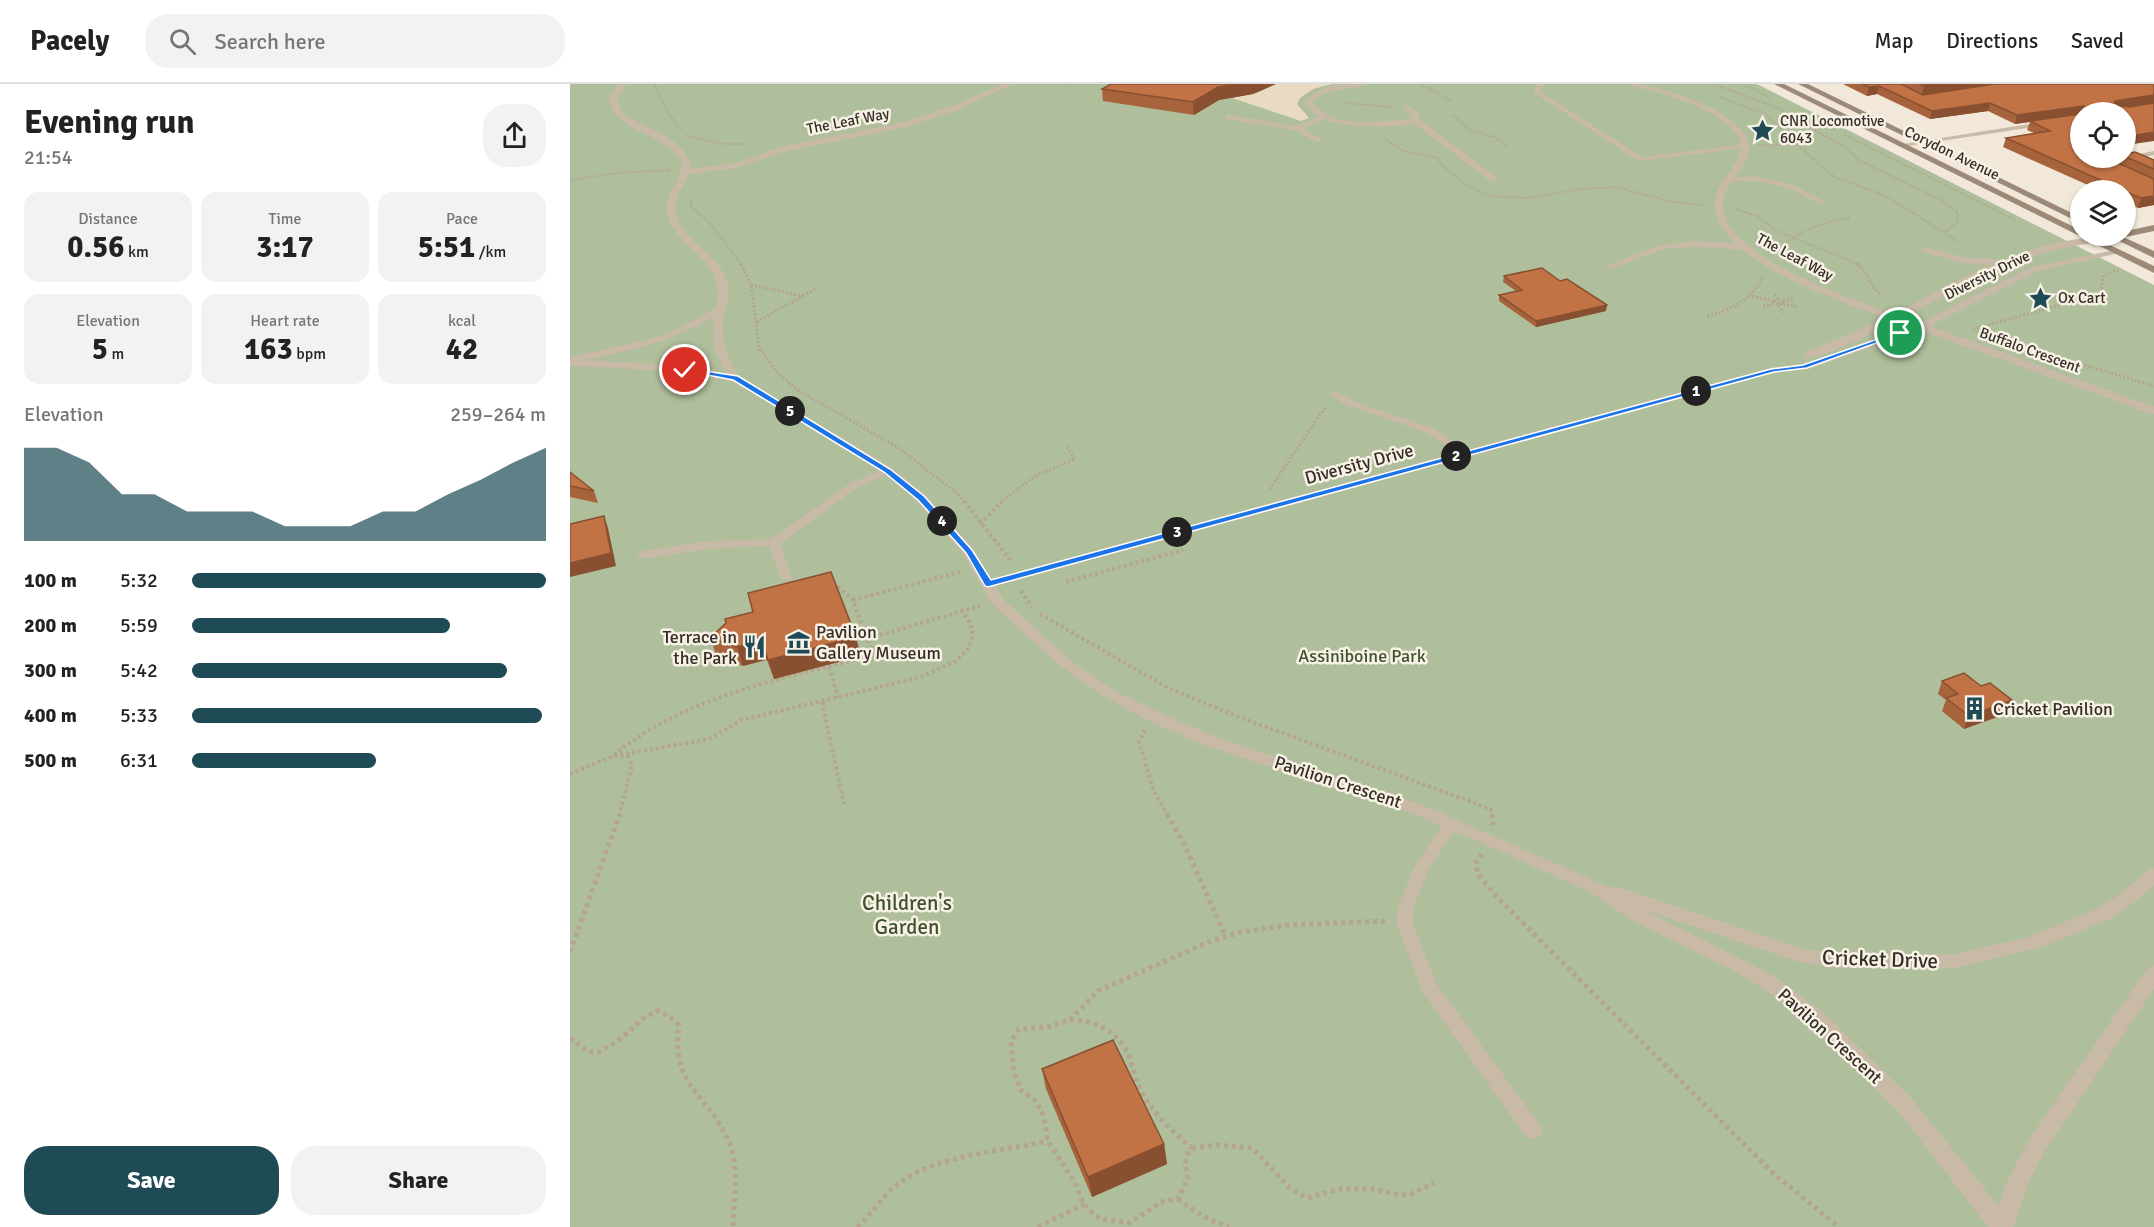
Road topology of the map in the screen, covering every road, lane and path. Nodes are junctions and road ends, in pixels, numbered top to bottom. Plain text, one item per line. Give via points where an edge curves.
1 (622, 84) edge
2 (654, 84) edge
3 (1009, 84) edge
4 (1071, 84) edge
5 (1363, 84) edge
6 (1420, 84) edge
7 (1541, 84) edge
8 (1634, 84) edge
9 (1714, 84) edge
10 (1778, 84) edge
11 (1802, 84) edge
12 (1061, 85) edge
13 (1713, 95) dead end
14 (1452, 100) dead end
15 (1346, 103) dead end
16 (1406, 107) joint
17 (1453, 115) dead end
18 (1229, 117) dead end
19 (1326, 117) junction
20 (1415, 120) junction
21 (2070, 120) edge
22 (1297, 128) junction
23 (687, 136) junction
24 (1382, 136) dead end
25 (1317, 140) dead end
26 (1921, 142) junction
27 (749, 144) dead end
28 (1901, 144) junction
29 (1745, 145) junction
30 (1799, 145) junction
31 (693, 146) dead end
32 (1508, 147) dead end
33 (2154, 153) edge
34 (2136, 156) edge
35 (1467, 158) junction
36 (687, 170) junction
37 (1493, 179) dead end
38 (570, 180) edge
39 (1726, 180) junction
40 (692, 197) dead end
41 (1822, 202) dead end
42 (2070, 215) edge
43 (2070, 228) edge
44 (2154, 228) edge
45 (2136, 232) edge
46 (2070, 243) edge
47 (2154, 244) edge
48 (2106, 246) edge
49 (1745, 247) junction
50 (2137, 247) junction
51 (1925, 250) dead end
52 (2116, 251) junction
53 (2154, 255) edge
54 (1950, 257) junction
55 (2003, 263) junction
56 (1607, 267) dead end
57 (2154, 270) edge
58 (1970, 280) junction
59 (752, 285) junction
60 (816, 289) dead end
61 (1775, 294) dead end
62 (803, 296) junction
63 (1751, 296) dead end
64 (1794, 299) dead end
65 (1778, 303) junction
66 (1763, 306) dead end
67 (1798, 307) dead end
68 (720, 310) junction
69 (1783, 313) dead end
70 (1896, 318) junction
71 (756, 323) junction
72 (1920, 326) junction
73 (570, 362) edge
74 (1773, 370) junction
75 (735, 378) junction
76 (1336, 394) joint
77 (2154, 411) edge
78 (1067, 447) dead end
79 (1469, 453) junction
80 (887, 470) junction
81 (1270, 489) dead end
82 (980, 524) junction
83 (774, 543) junction
84 (642, 555) dead end
85 (1011, 559) dead end
86 (980, 567) junction
87 (786, 576) dead end
88 (988, 584) junction
89 (828, 588) edge
90 (1022, 594) dead end
91 (853, 600) junction
92 (998, 601) junction
93 (962, 611) junction
94 (867, 639) junction
95 (829, 667) junction
96 (838, 698) junction
97 (822, 702) junction
98 (1151, 715) junction
99 (613, 756) junction
100 (570, 774) edge
101 (844, 804) dead end
102 (1451, 823) junction
103 (1488, 839) junction
104 (2154, 875) edge
105 (1596, 887) junction
106 (1404, 922) junction
107 (1226, 937) junction
108 (570, 952) edge
109 (2154, 974) edge
110 (1070, 1020) junction
111 (570, 1038) edge
112 (1533, 1131) dead end
113 (1047, 1142) junction
114 (1192, 1148) junction
115 (1434, 1183) dead end
116 (1178, 1199) junction
117 (1084, 1204) junction
118 (1129, 1225) edge
119 (733, 1227) edge
120 (857, 1227) edge
121 (1038, 1227) edge
122 (1229, 1227) edge
123 (1839, 1227) edge
124 (2002, 1227) edge

1 - 36 street via 613,98 619,115 665,139 683,154
2 - 23 path via 667,111
3 - 36 street, The Leaf Way via 907,124 781,150 736,165
4 - 12 path
5 - 19 street via 1332,89 1311,99 1311,108
6 - 14 path
7 - 29 lane via 1535,90 1641,159
8 - 29 street via 1710,111 1731,125
9 - 30 path via 1780,109 1846,148 1858,160 1941,200 1957,212 1958,222 1945,232 1886,196 1837,178
10 - 28 main road, Corydon Avenue
11 - 26 main road, Corydon Avenue
13 - 30 path via 1765,114
15 - 16 path
16 - 20 lane via 1415,114
17 - 32 path via 1471,131 1495,137
18 - 22 lane
19 - 20 street via 1361,123
19 - 22 lane
20 - 35 lane
21 - 26 street
22 - 25 lane
23 - 27 path via 724,144
23 - 31 path
24 - 35 path via 1413,155
26 - 28 street
26 - 42 main road, Corydon Avenue
28 - 43 main road, Corydon Avenue
29 - 30 path
29 - 39 street, The Leaf Way via 1745,153
33 - 34 lane
35 - 37 lane
36 - 38 path via 609,173
36 - 68 street, Pavilion Crescent via 673,198 671,212 677,225 722,279 724,296
39 - 41 lane via 1754,177 1782,182
39 - 49 street, The Leaf Way via 1718,198 1719,212
40 - 59 path via 691,206 722,237
44 - 45 main road
46 - 55 street, Diversity Drive
47 - 50 main road
48 - 52 main road
49 - 56 lane via 1663,247
49 - 70 street, The Leaf Way via 1812,285
50 - 52 main road
50 - 53 main road
51 - 54 lane
52 - 57 main road
52 - 72 street, Diversity Drive via 2028,272
54 - 55 lane
54 - 58 lane via 1963,267
55 - 58 street, Diversity Drive
58 - 70 street, Diversity Drive
59 - 62 path
59 - 71 path
60 - 62 path
61 - 65 path
62 - 71 path
63 - 65 path
64 - 65 path
65 - 66 path
65 - 67 path
65 - 69 path
68 - 73 street via 653,342
68 - 75 street, Pavilion Crescent via 717,347
70 - 72 street, Buffalo Crescent
70 - 74 street, Diversity Drive
71 - 82 path via 759,348 778,373 796,389 924,466 959,495
72 - 74 street, Diversity Drive via 1804,367
72 - 77 street, Buffalo Crescent
73 - 75 street via 670,368
74 - 79 street, Diversity Drive
75 - 80 street, Pavilion Crescent
76 - 79 lane via 1352,404 1426,429
76 - 81 path
78 - 82 path via 1075,459 1026,480
79 - 88 street, Diversity Drive
80 - 83 lane via 853,486
80 - 86 street, Pavilion Crescent via 921,498
82 - 85 path
83 - 84 lane via 702,544
83 - 87 lane
86 - 88 street, Pavilion Crescent
86 - 91 path
88 - 92 street, Pavilion Crescent
89 - 91 path via 837,586
90 - 103 path via 1036,611 1168,688 1491,810 1494,822
91 - 94 path
92 - 93 path
92 - 98 street, Pavilion Crescent via 1064,662 1107,693
93 - 94 path
93 - 96 path via 973,635 969,648 956,661 921,677
94 - 95 path via 874,655
95 - 96 path
95 - 99 path via 690,709 627,741
96 - 97 path
97 - 99 path via 742,720 709,739
97 - 101 path
98 - 102 street, Pavilion Crescent via 1215,743 1328,778
98 - 107 path via 1139,742 1153,789 1184,844
99 - 100 path
99 - 108 path via 628,757 632,766
102 - 103 street, Pavilion Crescent
102 - 106 lane via 1422,868
103 - 105 street, Pavilion Crescent
103 - 123 path via 1475,864 1494,894 1773,1173
104 - 105 street, Cricket Drive via 2103,914 2032,944 1955,961 1834,961 1799,955
105 - 124 street, Pavilion Crescent via 1643,918 1770,982 1815,1017 1905,1105
106 - 107 path via 1288,925
106 - 112 lane via 1428,986
107 - 110 path via 1098,991
109 - 124 street via 2035,1149 2012,1192
110 - 113 path via 1048,1027 1019,1029 1011,1042 1014,1074 1021,1090 1036,1101 1044,1117
110 - 114 path via 1088,1020 1109,1029 1127,1049 1139,1087 1158,1118
111 - 119 path via 588,1052 599,1052 658,1011 679,1025 677,1053 684,1078 729,1141 734,1173
113 - 117 path via 1075,1183
113 - 120 path via 920,1172 897,1185
114 - 115 path via 1252,1148 1290,1188 1307,1198 1341,1189 1411,1194
114 - 116 path via 1185,1167 1188,1178
116 - 118 path via 1163,1201
116 - 122 path via 1194,1212
117 - 118 path via 1101,1219
117 - 121 path

